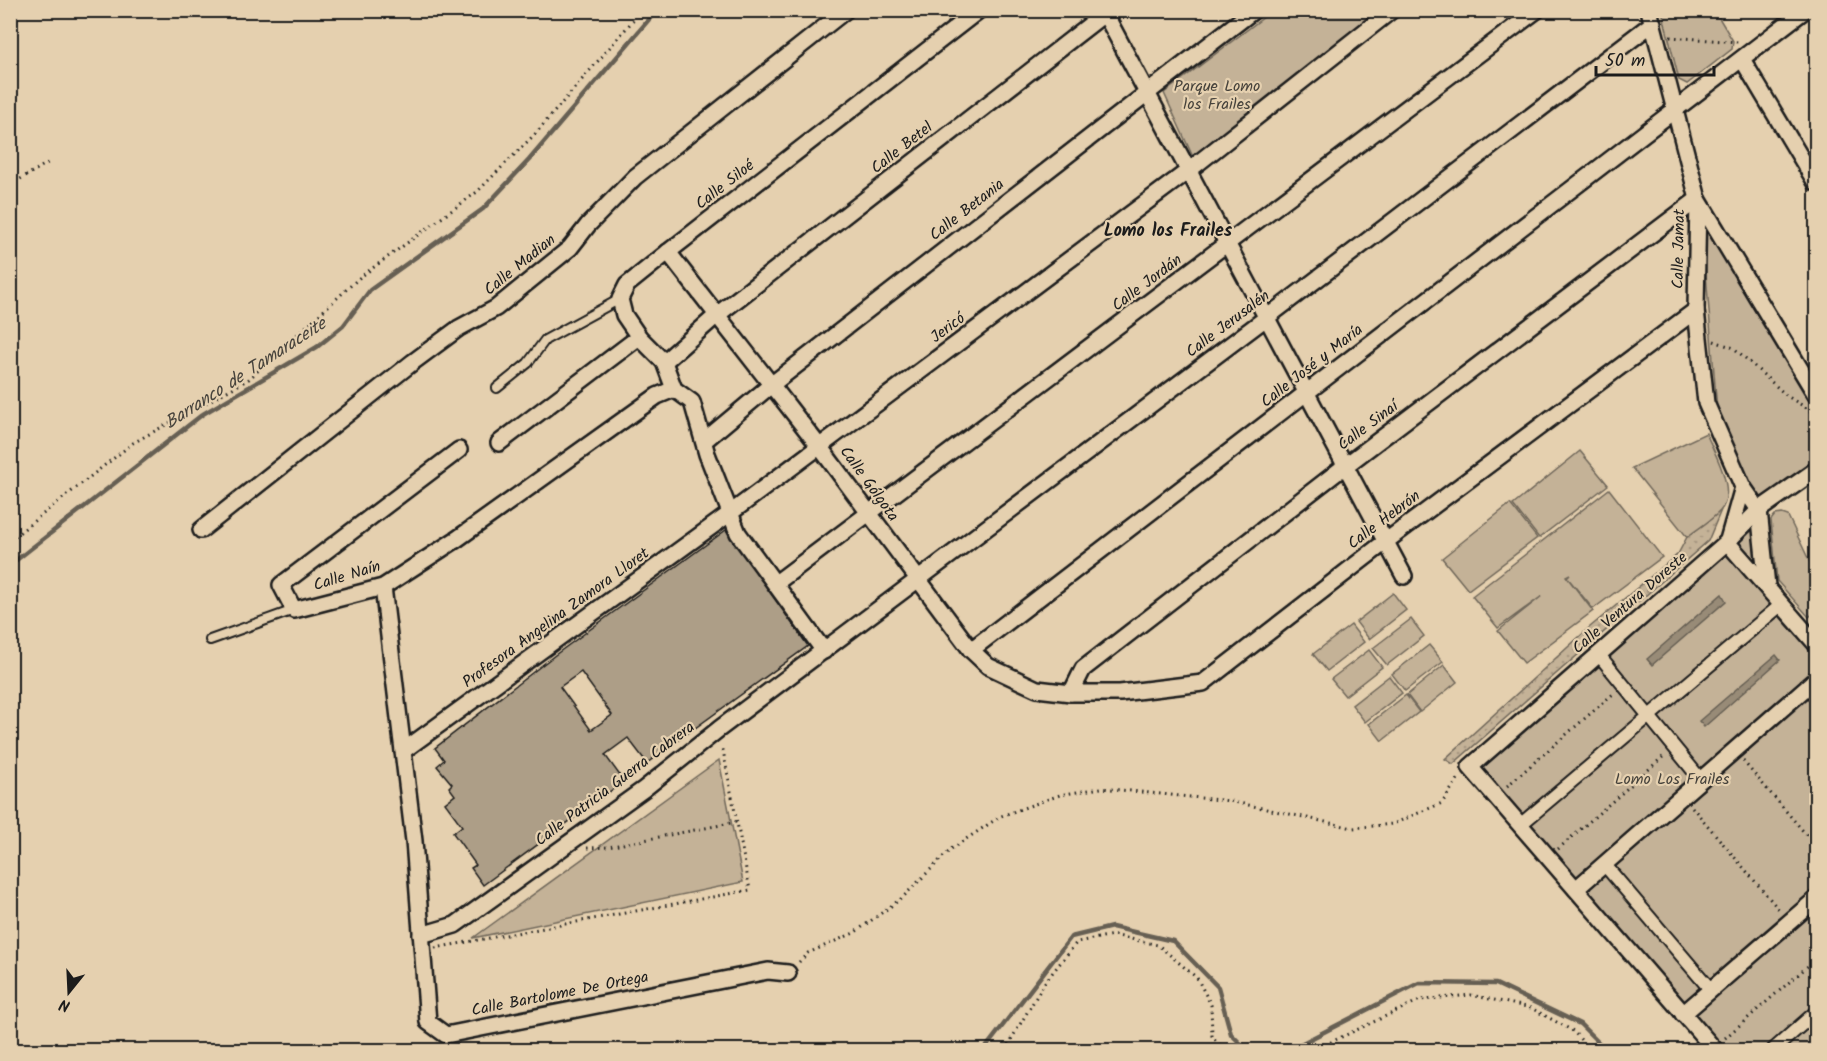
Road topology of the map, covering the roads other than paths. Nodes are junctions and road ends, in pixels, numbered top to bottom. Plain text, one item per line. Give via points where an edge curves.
1 (846, 10) edge
2 (979, 10) edge
3 (1254, 10) edge
4 (1392, 10) edge
5 (1537, 10) edge
6 (1805, 10) edge
7 (1106, 12) edge
8 (1652, 23) edge
9 (1746, 57) junction
10 (1146, 95) junction
11 (1674, 110) junction
12 (1188, 171) junction
13 (1816, 183) edge
14 (1698, 199) junction
15 (1228, 244) junction
16 (668, 252) junction
17 (620, 299) junction
18 (1696, 310) junction
19 (717, 315) junction
20 (1266, 318) junction
21 (639, 337) junction
22 (664, 362) junction
23 (771, 385) junction
24 (497, 388) dead end
25 (674, 389) junction
26 (1306, 394) junction
27 (1816, 395) edge
28 (704, 441) junction
29 (499, 443) dead end
30 (819, 446) junction
31 (459, 450) dead end
32 (1345, 466) junction
33 (1816, 470) edge
34 (1743, 487) junction
35 (1759, 510) junction
36 (729, 514) junction
37 (868, 514) junction
38 (201, 530) dead end
39 (1384, 542) junction
40 (1727, 542) junction
41 (1404, 576) dead end
42 (918, 581) junction
43 (776, 583) junction
44 (1767, 586) junction
45 (383, 587) junction
46 (1782, 604) junction
47 (294, 610) junction
48 (210, 640) dead end
49 (1816, 644) edge
50 (971, 650) junction
51 (824, 651) junction
52 (1599, 655) junction
53 (1816, 679) edge
54 (1071, 693) junction
55 (1649, 717) junction
56 (403, 751) junction
57 (1701, 780) junction
58 (1520, 825) junction
59 (1604, 864) junction
60 (1576, 889) junction
61 (1816, 899) edge
62 (421, 942) junction
63 (788, 973) road end
64 (1711, 990) junction
65 (1816, 1012) edge
66 (1683, 1014) junction
67 (1714, 1049) edge
68 (1773, 1050) edge

1 - 38 street, Calle Madian via 635,177 570,248 496,308 459,328 413,362
2 - 16 street, Calle Siloé
3 - 10 street, Calle Betania
4 - 12 street, Jericó
5 - 15 street, Calle Jordán
6 - 9 street, Calle José y María
7 - 10 street
7 - 19 street, Calle Betel
8 - 11 street, Calle Jamat
8 - 20 street, Calle Jerusalén
9 - 11 street, Calle José y María
9 - 13 street
10 - 12 street
10 - 23 street, Calle Betania
11 - 14 street, Calle Jamat
11 - 26 street, Calle José y María
12 - 15 street
12 - 30 street, Jericó
14 - 18 street, Calle Jamat
14 - 27 street
14 - 32 street, Calle Sinaí
15 - 20 street
15 - 37 street, Calle Jordán
16 - 17 street, Calle Siloé via 627,285
16 - 19 street, Calle Gólgota
17 - 21 street via 624,315
17 - 24 lane, Calle Siloé via 545,340 528,363
18 - 34 street, Calle Jamat via 1706,403
18 - 39 street, Calle Hebrón
19 - 22 street, Calle Betel
19 - 23 street, Calle Gólgota
20 - 26 street
20 - 42 street, Calle Jerusalén
21 - 22 street
21 - 29 street
22 - 25 street
23 - 28 street, Calle Betania
23 - 30 street, Calle Gólgota
25 - 28 street via 692,402
25 - 45 street, Calle Naín via 657,396
26 - 32 street
26 - 50 street, Calle José y María
28 - 36 street
30 - 36 street, Jericó
30 - 37 street, Calle Gólgota
31 - 47 street, Calle Naín via 281,585
32 - 39 street
32 - 54 street, Calle Sinaí via 1083,669
33 - 35 street, Calle Ventura Doreste
34 - 35 street, Calle Jamat
34 - 40 street
35 - 40 street, Calle Ventura Doreste
35 - 44 street
36 - 43 street via 738,533
36 - 56 street, Profesora Angelina Zamora Lloret
37 - 42 street, Calle Gólgota
37 - 43 street, Calle Jordán
39 - 41 street
39 - 54 street, Calle Hebrón via 1203,683 1120,693
40 - 44 street
40 - 52 street, Calle Ventura Doreste
42 - 50 street, Calle Gólgota
42 - 51 street, Calle Jerusalén
43 - 51 street
44 - 46 street
45 - 47 street, Calle Naín
45 - 56 street, Calle Bartolome De Ortega
46 - 49 street
46 - 55 street
47 - 48 lane
50 - 54 street, Calle Gólgota via 1007,677 1037,689
51 - 62 street, Calle Patricia Guerra Cabrera via 644,789 454,925
52 - 55 street
52 - 58 street, Calle Ventura Doreste via 1470,767
53 - 57 street
55 - 57 street
55 - 58 street
56 - 62 street, Calle Bartolome De Ortega
57 - 59 street
58 - 60 street
59 - 60 street
59 - 64 street
60 - 66 street
61 - 64 street
62 - 63 street, Calle Bartolome De Ortega via 428,1022 446,1035 768,971
64 - 66 street
65 - 68 street
66 - 67 street

